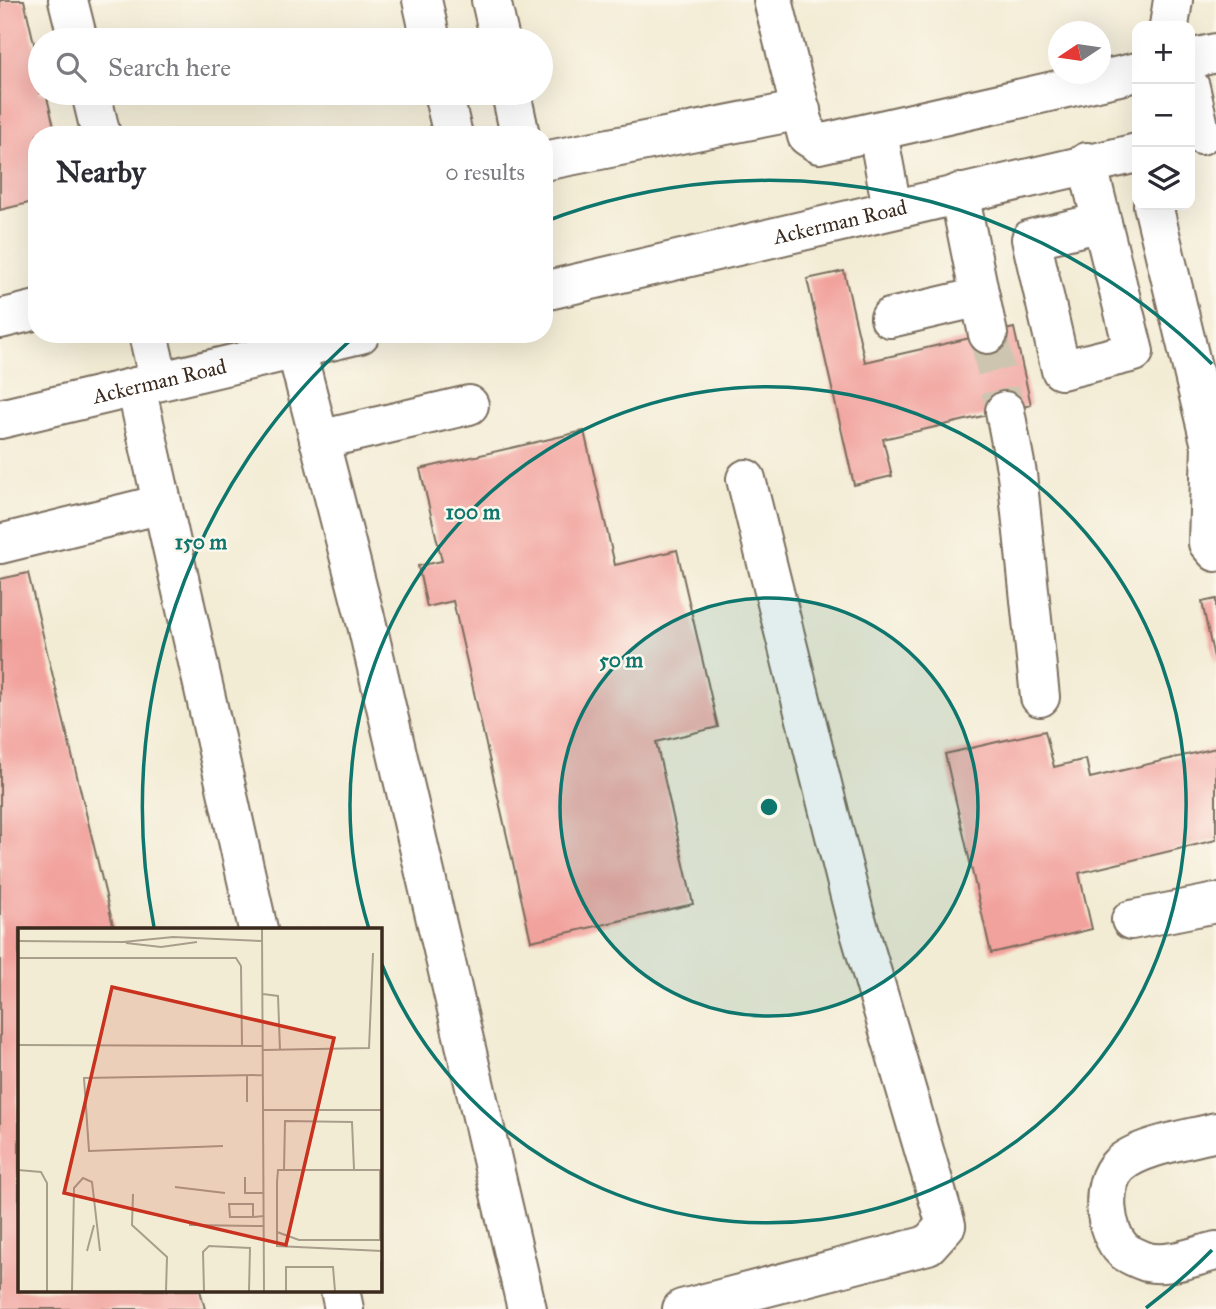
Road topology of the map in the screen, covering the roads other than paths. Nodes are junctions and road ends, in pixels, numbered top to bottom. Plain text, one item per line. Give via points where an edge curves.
1 (68, 0) edge
2 (422, 0) edge
3 (491, 0) edge
4 (773, 0) edge
5 (1173, 0) edge
6 (1170, 21) edge
7 (75, 28) edge
8 (428, 28) edge
9 (497, 28) edge
10 (1216, 53) edge
11 (1195, 58) edge
12 (1132, 73) edge
13 (94, 105) edge
14 (446, 105) edge
15 (514, 105) edge
16 (1195, 107) edge
17 (801, 110) junction
18 (99, 126) edge
19 (451, 126) edge
20 (518, 126) edge
21 (878, 133) junction
22 (1202, 135) edge
23 (1132, 154) edge
24 (553, 159) edge
25 (1087, 162) junction
26 (959, 192) junction
27 (892, 208) junction
28 (1154, 210) edge
29 (1102, 222) dead end
30 (553, 289) edge
31 (980, 297) junction
32 (28, 312) edge
33 (890, 318) dead end
34 (0, 319) edge
35 (988, 334) tunnel mouth
36 (148, 343) edge
37 (322, 343) edge
38 (296, 349) junction
39 (147, 384) junction
40 (469, 405) dead end
41 (1005, 411) tunnel mouth
42 (0, 419) edge
43 (319, 440) junction
44 (746, 480) dead end
45 (162, 504) junction
46 (0, 544) edge
47 (1216, 552) edge
48 (1040, 697) dead end
49 (1216, 903) edge
50 (1131, 920) dead end
51 (258, 928) edge
52 (1216, 1132) edge
53 (1216, 1251) edge
54 (527, 1309) edge
55 (682, 1309) edge

1 - 7 street
2 - 8 street
3 - 9 street
4 - 17 street
5 - 6 street
10 - 11 street
12 - 21 street
13 - 18 street
14 - 19 street
15 - 20 street
16 - 22 street
17 - 21 street via 807,136 819,144
17 - 24 street
21 - 27 street
23 - 25 street, Ackerman Road
25 - 26 street, Ackerman Road
25 - 29 street
26 - 27 street, Ackerman Road
26 - 31 street
27 - 30 street, Ackerman Road
28 - 47 street via 1211,446 1208,543
31 - 33 street
31 - 35 street
32 - 34 street
36 - 39 street
37 - 38 street, Ackerman Road
38 - 39 street, Ackerman Road
38 - 43 street
39 - 42 street, Ackerman Road
39 - 45 street
40 - 43 street
41 - 48 street via 1017,474
43 - 54 street via 368,625
44 - 55 street via 854,912 946,1225 928,1245
45 - 46 street
45 - 51 street
49 - 50 street
52 - 53 street via 1152,1149 1118,1165 1107,1189 1107,1222 1123,1250 1148,1262

